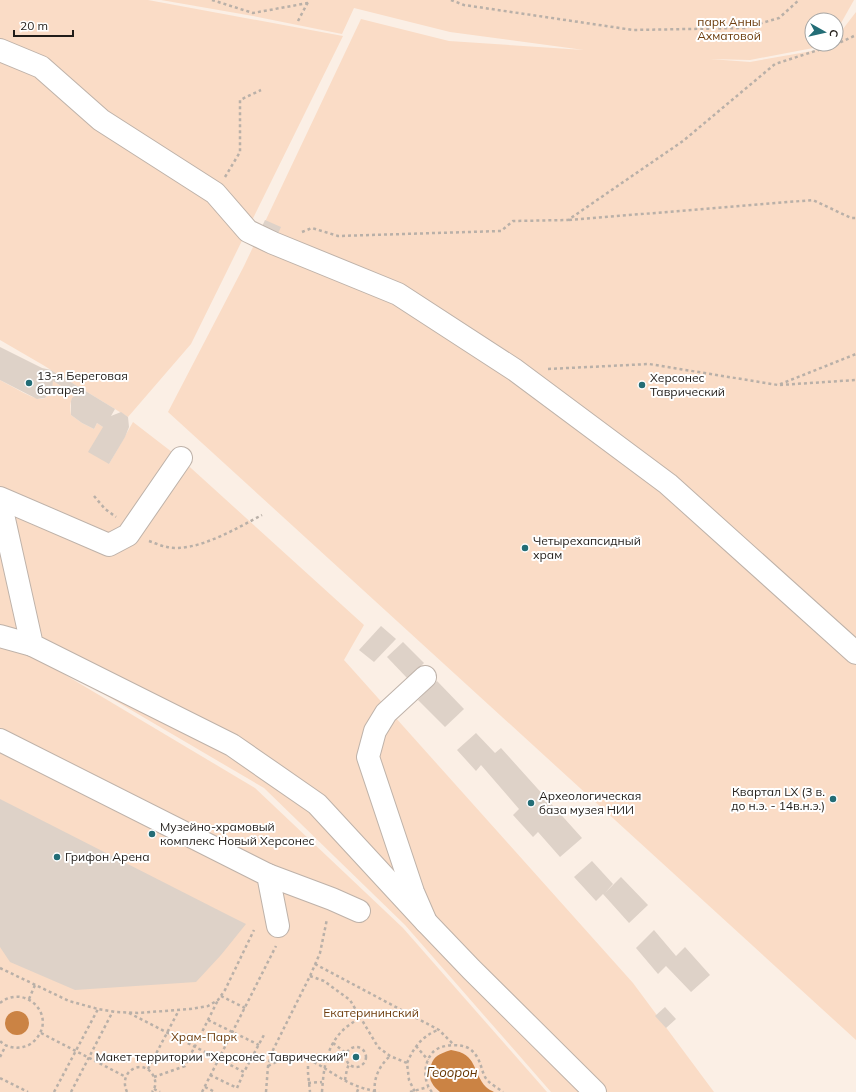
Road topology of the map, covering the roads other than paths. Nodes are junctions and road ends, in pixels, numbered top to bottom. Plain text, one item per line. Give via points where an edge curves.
1 (0, 50) edge
2 (181, 458) dead end
3 (0, 498) edge
4 (0, 501) edge
5 (0, 636) edge
6 (32, 645) junction
7 (856, 653) edge
8 (425, 677) dead end
9 (0, 740) edge
10 (268, 875) junction
11 (359, 911) dead end
12 (426, 922) junction
13 (278, 935) road end
14 (594, 1092) edge

1 - 7 lane via 41,67 101,120 215,193 248,231 273,244 398,294 515,370 668,484
2 - 3 lane via 128,535 109,546
4 - 6 lane
5 - 6 lane
6 - 12 lane via 232,745 317,804
8 - 12 lane via 386,713 375,731 368,757 413,892
9 - 10 lane
10 - 11 lane
10 - 13 lane
12 - 14 lane

